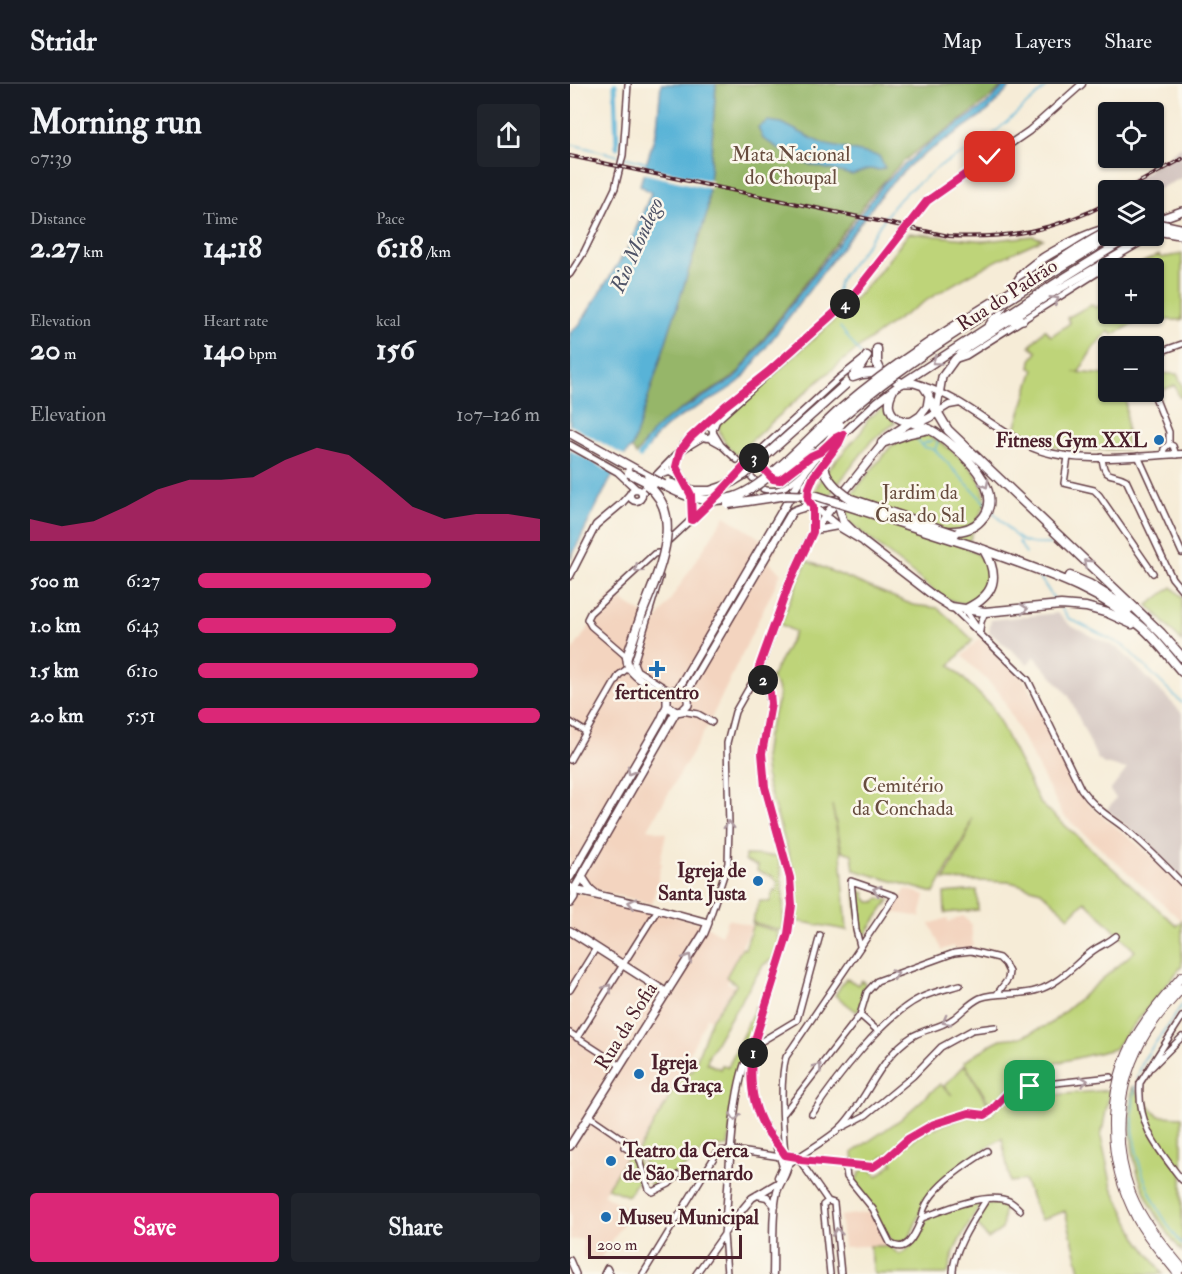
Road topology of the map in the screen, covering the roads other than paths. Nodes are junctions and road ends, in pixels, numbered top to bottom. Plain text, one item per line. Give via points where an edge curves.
1 (628, 84) edge
2 (1082, 84) edge
3 (1182, 211) edge
4 (1164, 218) edge
5 (1164, 224) edge
6 (1182, 224) edge
7 (1164, 229) edge
8 (1182, 229) edge
9 (1098, 234) edge
10 (1164, 234) edge
11 (1182, 235) edge
12 (1098, 237) edge
13 (1098, 245) edge
14 (1116, 246) edge
15 (1129, 246) edge
16 (1111, 256) junction
17 (570, 274) edge
18 (984, 314) dead end
19 (1023, 320) junction
20 (1007, 321) junction
21 (991, 327) junction
22 (988, 343) junction
23 (1182, 344) edge
24 (877, 349) dead end
25 (1164, 350) edge
26 (867, 356) joint
27 (955, 359) junction
28 (882, 374) junction
29 (853, 377) junction
30 (942, 377) junction
31 (902, 383) junction
32 (923, 386) junction
33 (893, 391) junction
34 (938, 391) junction
35 (949, 396) junction
36 (930, 400) junction
37 (1157, 402) edge
38 (962, 403) junction
39 (856, 405) junction
40 (936, 413) junction
41 (910, 423) junction
42 (929, 429) junction
43 (708, 432) junction
44 (570, 433) edge
45 (843, 434) junction
46 (570, 439) edge
47 (882, 443) junction
48 (1169, 444) junction
49 (570, 445) edge
50 (681, 450) junction
51 (820, 452) junction
52 (1163, 455) junction
53 (1179, 455) edge
54 (1138, 456) junction
55 (753, 457) junction
56 (1068, 457) junction
57 (1102, 457) junction
58 (736, 460) dead end
59 (668, 464) junction
60 (676, 467) junction
61 (745, 470) dead end
62 (806, 470) junction
63 (671, 472) junction
64 (627, 475) junction
65 (650, 479) junction
66 (685, 481) junction
67 (763, 489) junction
68 (775, 491) junction
69 (635, 492) junction
70 (837, 500) junction
71 (634, 501) junction
72 (733, 503) junction
73 (621, 504) junction
74 (813, 507) junction
75 (825, 516) junction
76 (692, 520) junction
77 (838, 526) junction
78 (945, 531) junction
79 (813, 532) junction
80 (675, 536) junction
81 (865, 543) junction
82 (979, 546) junction
83 (1182, 553) edge
84 (654, 554) junction
85 (666, 558) junction
86 (1153, 573) dead end
87 (570, 576) edge
88 (1182, 590) edge
89 (951, 607) junction
90 (965, 610) junction
91 (985, 612) junction
92 (980, 633) junction
93 (1158, 637) junction
94 (627, 657) junction
95 (1182, 657) edge
96 (628, 668) junction
97 (758, 672) junction
98 (1182, 672) edge
99 (672, 692) junction
100 (686, 693) junction
101 (689, 702) junction
102 (667, 706) junction
103 (679, 712) junction
104 (698, 714) junction
105 (570, 722) edge
106 (712, 722) dead end
107 (586, 732) junction
108 (570, 760) edge
109 (570, 877) edge
110 (582, 877) junction
111 (1182, 883) edge
112 (572, 888) edge
113 (596, 894) junction
114 (570, 903) edge
115 (658, 909) junction
116 (708, 923) junction
117 (570, 931) edge
118 (820, 935) dead end
119 (1116, 936) dead end
120 (860, 946) junction
121 (596, 948) junction
122 (623, 965) junction
123 (1182, 976) edge
124 (960, 985) dead end
125 (1182, 988) edge
126 (570, 990) edge
127 (667, 993) junction
128 (997, 994) junction
129 (860, 1015) junction
130 (1182, 1017) edge
131 (994, 1027) dead end
132 (1174, 1027) junction
133 (1182, 1028) edge
134 (878, 1031) junction
135 (570, 1033) edge
136 (757, 1035) junction
137 (1182, 1037) edge
138 (577, 1038) junction
139 (767, 1038) junction
140 (754, 1043) junction
141 (621, 1066) junction
142 (1149, 1071) junction
143 (1111, 1077) dead end
144 (1129, 1081) dead end
145 (1140, 1083) junction
146 (783, 1114) junction
147 (812, 1114) dead end
148 (589, 1116) junction
149 (841, 1127) junction
150 (570, 1146) edge
151 (732, 1150) junction
152 (987, 1151) dead end
153 (783, 1154) junction
154 (799, 1159) junction
155 (844, 1163) junction
156 (788, 1165) junction
157 (678, 1175) dead end
158 (1182, 1180) edge
159 (781, 1181) junction
160 (770, 1187) junction
161 (757, 1195) junction
162 (986, 1200) junction
163 (828, 1201) junction
164 (775, 1206) junction
165 (1020, 1210) dead end
166 (726, 1215) junction
167 (736, 1217) junction
168 (922, 1218) junction
169 (724, 1234) junction
170 (570, 1260) edge
171 (1182, 1268) edge
172 (576, 1274) edge
173 (604, 1274) edge
174 (610, 1274) edge
175 (643, 1274) edge
176 (696, 1274) edge
177 (726, 1274) edge
178 (773, 1274) edge
179 (830, 1274) edge
180 (841, 1274) edge
181 (953, 1274) edge
182 (1178, 1274) edge

1 - 17 street via 623,155 615,188
2 - 43 street via 1029,131 927,201 851,298 725,406
3 - 4 main road
5 - 8 highway, bridge
6 - 7 main road, Rua do Padrão
9 - 21 highway, bridge via 1077,240 1023,274
10 - 11 highway, bridge
12 - 65 highway, bridge via 900,363 842,408 759,485 734,497 710,501 687,497
13 - 39 highway, bridge via 926,353
14 - 21 main road, Rua do Padrão
15 - 16 main road, Rua do Padrão
19 -> 16 street, Rua do Padrão via 1105,268
16 - 20 main road, Rua do Padrão
18 - 21 main road
19 - 20 main road
19 - 22 street, Rua do Padrão
20 - 21 main road, Rua do Padrão
21 - 22 main road
21 - 27 main road, Rua do Padrão
21 -> 31 main road, Rua do Padrão
22 - 27 street, Rua do Padrão
23 - 25 street
24 - 28 highway
26 - 29 highway
26 - 55 street
27 - 30 main road, Rua do Padrão
28 - 29 highway via 872,372
28 - 31 highway
29 - 65 highway, bridge via 745,474 725,486 694,491
30 - 34 main road, Rua do Padrão
30 - 35 street
31 - 32 main road
31 - 33 main road
32 - 34 street
32 - 36 main road
33 - 41 main road via 891,411 900,421
33 - 45 main road
34 - 35 street
34 - 40 main road, Rua do Padrão
35 - 38 street
36 - 40 highway
36 - 41 main road via 924,412
37 - 48 street
38 - 40 street
38 - 56 street via 1027,445
39 - 72 highway, bridge via 769,482
39 - 78 highway, bridge via 826,444 824,467 831,483 851,499
40 - 41 main road via 927,420
93 -> 40 highway via 948,430
41 - 42 highway
41 - 47 main road
42 - 47 highway
42 -> 78 highway via 972,465 986,483 991,504 981,520 965,530
43 - 50 street via 685,443
43 - 58 street
44 - 65 highway
45 - 51 main road
45 - 74 main road via 809,488 808,499
46 - 64 highway
47 - 70 main road
48 - 52 street
48 - 53 street
49 - 64 street
50 - 59 street
50 - 60 street
51 - 55 street via 780,480 773,479
51 - 62 main road
52 - 53 street
52 - 54 street
54 - 57 street
54 - 83 street
55 - 76 street
56 - 57 street
56 - 86 street via 1064,483 1094,490 1099,495
57 - 88 street via 1106,473 1126,480 1172,578
59 - 60 street
59 - 63 street via 667,470
59 - 65 street
60 - 63 street
60 - 66 street
61 - 67 street
62 - 68 street
62 - 99 main road
63 - 65 street
63 - 66 street
64 - 69 street
64 - 72 highway, bridge via 688,501 704,505
64 - 94 highway, bridge via 656,494 664,508 667,528 661,561
65 - 69 street
66 - 76 street via 692,503
67 - 68 street
67 - 68 street via 777,502
69 - 71 street
69 - 71 street via 640,500
69 - 73 street
70 - 74 main road
70 - 75 main road
70 - 81 main road via 843,521
71 - 73 street
72 - 82 highway, bridge via 787,495 817,496
73 - 87 street via 596,525
74 - 75 main road
74 - 79 street
74 - 100 main road via 798,507 792,512
75 - 77 main road
75 - 79 street
76 - 80 street
77 - 79 street
77 - 81 main road
78 - 82 highway
79 - 97 street via 789,584
80 - 84 street
80 - 85 street
81 - 89 main road
82 - 90 highway via 990,560 992,586 985,598
82 - 93 highway via 1059,570 1089,584 1120,602
84 - 85 street
84 -> 94 street via 587,619
85 - 99 street via 634,663 637,670
89 - 90 highway
89 - 92 street
90 - 91 highway
90 - 92 street
91 - 92 street
91 -> 93 highway via 1061,605 1086,607
92 - 111 street via 1028,680 1092,804
93 - 95 highway
93 - 98 highway
94 - 96 main road
96 - 99 main road
96 - 107 street via 619,675
116 -> 97 street via 728,863 727,742 735,712
97 - 136 street via 767,685 771,704 762,753 765,787 790,878 792,905 788,934
99 - 100 main road
99 - 102 main road
100 - 101 main road
101 - 103 main road
101 - 104 street
102 - 103 main road
102 -> 109 main road
103 - 104 street
103 - 110 main road
104 - 106 street
105 - 107 street
107 - 108 street
110 - 112 main road
110 - 113 main road
112 - 113 main road
112 - 114 main road via 574,897
115 -> 113 main road
115 - 116 main road
115 - 122 street
127 -> 116 main road, Rua da Sofia
117 - 121 main road
118 - 139 street via 799,1015
119 - 128 street via 1055,983 1020,994
120 -> 120 street via 895,896 850,881 856,930
120 - 146 street via 786,1057
121 - 122 main road
121 - 126 street
122 - 127 main road
138 -> 122 street
123 - 182 main road via 1146,1020 1126,1057 1117,1085 1112,1128 1116,1166 1125,1195 1138,1221
124 - 134 street via 920,998
125 - 171 main road via 1152,1024 1132,1059 1119,1128 1131,1193 1149,1225
127 - 141 main road, Rua da Sofia
129 -> 128 street via 867,992 877,981 964,951 999,958 1005,964 1008,979
128 -> 149 street via 979,999 951,1020 906,1041 893,1053
129 - 134 street
146 -> 129 street
130 - 132 street
131 - 149 street via 972,1030 941,1047 866,1115
132 - 133 street
132 - 142 street
134 - 147 street
135 - 138 street
136 - 139 street
136 - 140 street
137 - 142 street
138 - 141 street
139 - 140 street
140 -> 151 street via 740,1084
140 - 153 street via 754,1101 764,1127
141 - 148 main road, Rua da Sofia
142 - 145 street
155 -> 143 street via 873,1167 934,1124 969,1113 985,1115 1019,1087
144 - 145 street
145 - 158 street via 1141,1115
146 - 153 street
148 - 150 main road, Rua da Sofia
148 - 157 street via 627,1142 624,1147 639,1157 653,1192
149 - 154 street
151 - 153 street
151 - 166 street
151 - 175 street via 718,1151
152 - 168 street via 946,1180 923,1208
153 - 154 street
153 - 156 street
153 - 160 street via 781,1173
154 - 155 street
154 - 156 street
154 - 163 street
155 - 168 street via 847,1177 873,1209 894,1246 908,1244
156 - 159 street
159 - 160 street
159 - 164 street
160 - 161 street
161 - 164 street via 767,1197
161 - 167 street
162 - 165 street via 1006,1200
162 - 168 street via 956,1205
162 - 181 street via 966,1234
163 - 179 street via 823,1205
180 -> 163 street via 834,1203
164 - 178 street
166 - 167 street
166 - 169 street
167 - 169 street
169 - 176 street
169 - 177 street
170 - 172 street
173 - 174 street via 607,1268

